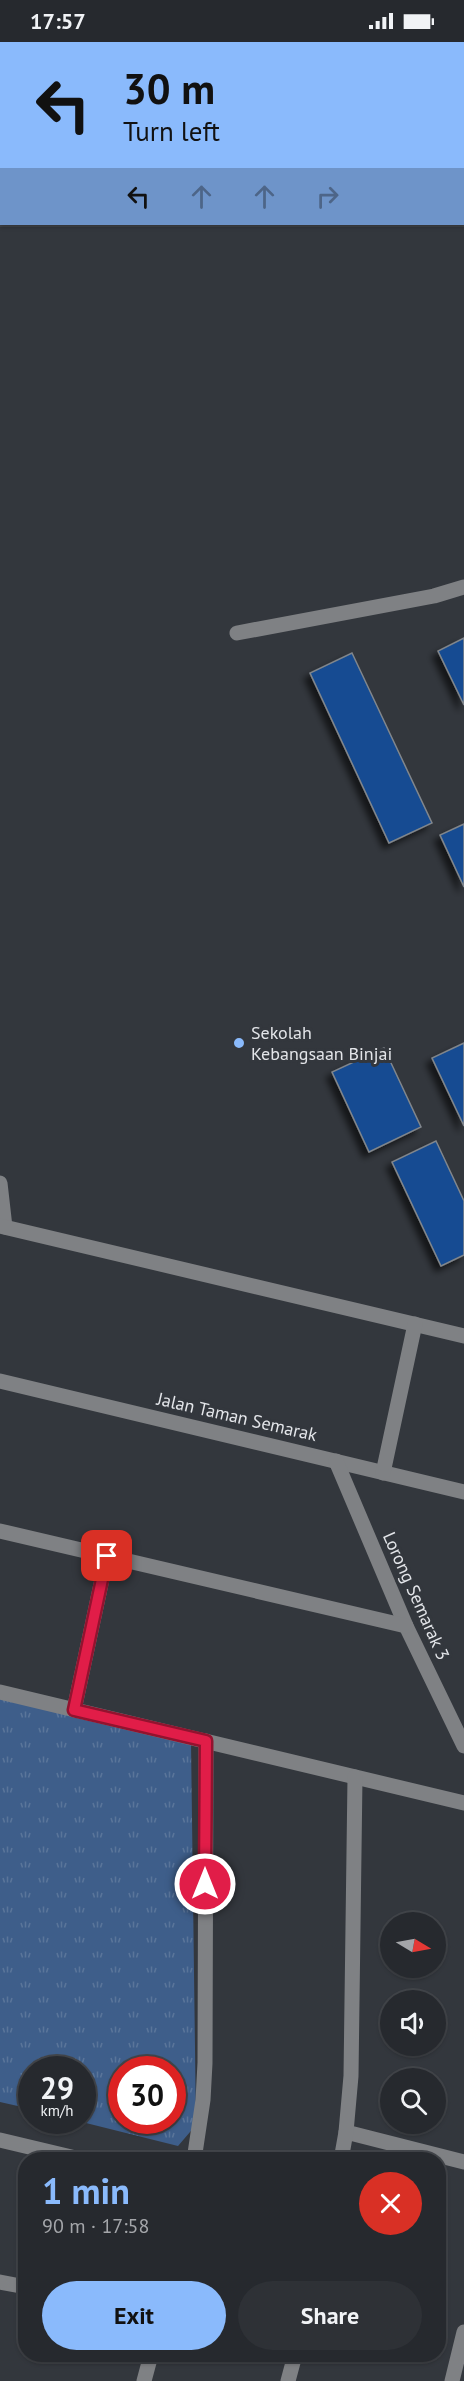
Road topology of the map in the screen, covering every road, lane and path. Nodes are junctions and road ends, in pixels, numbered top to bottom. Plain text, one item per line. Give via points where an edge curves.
1 (464, 587) edge
2 (237, 633) dead end
3 (0, 1183) edge
4 (2, 1226) edge
5 (415, 1324) junction
6 (464, 1336) edge
7 (0, 1381) edge
8 (336, 1461) junction
9 (383, 1473) junction
10 (464, 1492) edge
11 (0, 1531) edge
12 (107, 1556) junction
13 (406, 1626) junction
14 (0, 1692) edge
15 (74, 1710) junction
16 (206, 1741) junction
17 (464, 1746) edge
18 (355, 1777) junction
19 (464, 1803) edge
20 (346, 2132) junction
21 (0, 2140) edge
22 (50, 2152) edge
23 (195, 2152) edge
24 (342, 2152) edge
25 (425, 2152) edge
26 (446, 2157) edge
27 (464, 2162) edge
28 (0, 2282) edge
29 (18, 2285) edge
30 (464, 2332) edge
31 (461, 2358) edge
32 (149, 2362) edge
33 (293, 2362) edge
34 (144, 2381) edge
35 (288, 2381) edge
36 (452, 2381) edge

1 - 2 street
3 - 4 street
4 - 5 street
5 - 6 street
5 - 9 street
7 - 8 street, Jalan Taman Semarak
8 - 9 street, Jalan Taman Semarak
8 - 13 street, Lorong Semarak 3
9 - 10 street, Jalan Taman Semarak
11 - 12 street
12 - 13 street
12 - 15 street
13 - 17 street, Lorong Semarak 3
14 - 15 street
15 - 16 street
16 - 18 street
16 - 23 street via 205,2063
18 - 19 street
18 - 20 street via 351,2076
20 - 24 street
20 - 25 street
21 - 22 street
26 - 27 street
28 - 29 street
30 - 31 street
31 - 36 street
32 - 34 street
33 - 35 street

